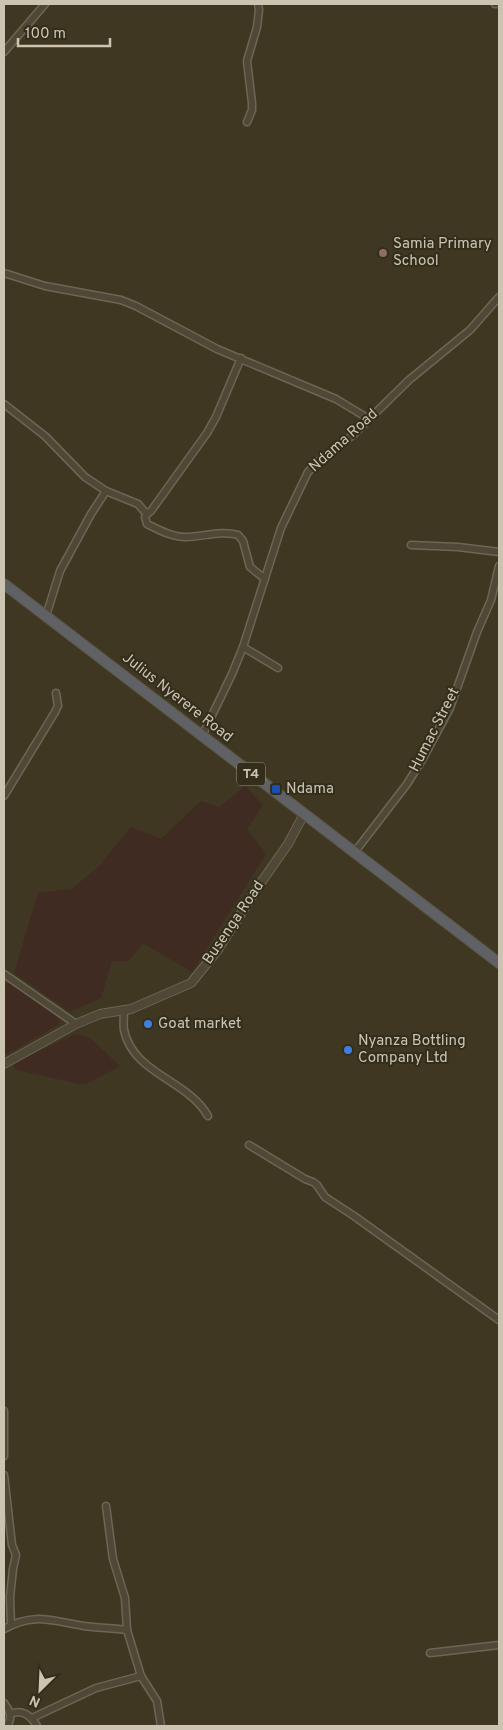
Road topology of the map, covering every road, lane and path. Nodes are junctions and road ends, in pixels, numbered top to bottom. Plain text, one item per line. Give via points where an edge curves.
1 (45, 4) edge
2 (258, 4) edge
3 (495, 4) edge
4 (499, 4) edge
5 (4, 52) edge
6 (247, 122) dead end
7 (4, 273) edge
8 (499, 297) edge
9 (241, 358) junction
10 (4, 404) edge
11 (369, 419) junction
12 (106, 491) junction
13 (148, 512) junction
14 (411, 545) dead end
15 (499, 552) edge
16 (499, 566) edge
17 (265, 579) junction
18 (4, 584) edge
19 (46, 616) junction
20 (243, 646) junction
21 (278, 668) dead end
22 (56, 693) dead end
23 (202, 736) junction
24 (4, 796) edge
25 (304, 814) junction
26 (354, 854) junction
27 (499, 963) edge
28 (4, 974) edge
29 (124, 1011) junction
30 (76, 1024) junction
31 (4, 1064) edge
32 (208, 1116) dead end
33 (249, 1145) dead end
34 (499, 1320) edge
35 (4, 1411) edge
36 (4, 1456) edge
37 (4, 1476) edge
38 (106, 1506) dead end
39 (11, 1625) junction
40 (4, 1629) edge
41 (127, 1630) junction
42 (499, 1645) edge
43 (430, 1652) dead end
44 (141, 1676) junction
45 (4, 1703) edge
46 (10, 1714) junction
47 (32, 1718) junction
48 (7, 1726) edge
49 (37, 1726) edge
50 (161, 1726) edge

1 - 5 street
2 - 6 street via 258,28 246,61 252,103
3 - 4 street
7 - 9 street via 45,286 121,300
8 - 11 street, Ndama Road via 470,330 409,380
9 - 11 street via 336,399
9 - 13 street via 207,433
10 - 12 street via 45,436 85,477
11 - 17 street, Ndama Road via 308,472 287,513
12 - 13 street via 138,504
12 - 19 street via 60,571
13 - 17 street via 145,517 147,524 173,535 238,535 250,567
14 - 15 street
16 - 26 street, Humac Street via 491,600 450,708 422,760
17 - 20 street, Ndama Road
18 - 19 highway, Julius Nyerere Road / T4
19 - 23 highway, Julius Nyerere Road / T4
20 - 21 street
20 - 23 street, Ndama Road
22 - 24 street via 58,706 55,712
23 - 25 highway, Julius Nyerere Road / T4
25 - 26 highway, Julius Nyerere Road / T4
25 - 29 street, Busenga Road via 288,844 217,951 191,983
26 - 27 highway, Julius Nyerere Road / T4
28 - 30 street
29 - 30 street, Busenga Road via 100,1014
29 - 32 street via 124,1030 134,1054 199,1103
30 - 31 street, Busenga Road
33 - 34 street via 317,1185 334,1204
35 - 36 street
37 - 39 street via 12,1545 16,1552 10,1597
38 - 41 street via 113,1559 125,1598
39 - 40 street
39 - 41 street via 39,1618
41 - 44 street
42 - 43 street
44 - 47 street via 96,1688
44 - 50 street via 157,1701
45 - 46 street
46 - 47 street via 19,1712
46 - 48 street
47 - 49 street

